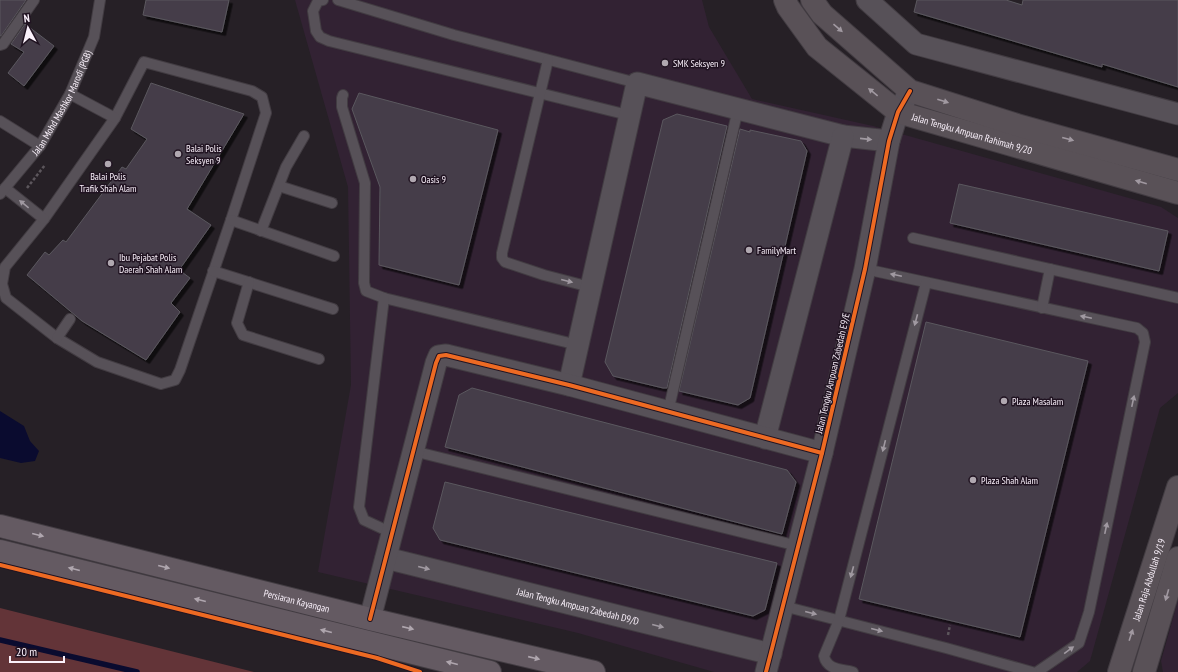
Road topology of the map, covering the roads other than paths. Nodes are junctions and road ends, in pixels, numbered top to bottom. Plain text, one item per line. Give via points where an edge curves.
1 (34, 0) edge
2 (100, 0) edge
3 (323, 0) edge
4 (338, 0) edge
5 (784, 0) edge
6 (812, 0) edge
7 (867, 0) edge
8 (0, 45) edge
9 (548, 60) junction
10 (636, 83) junction
11 (910, 90) junction
12 (540, 93) junction
13 (70, 94) junction
14 (343, 95) dead end
15 (738, 110) junction
16 (898, 112) junction
17 (1178, 114) edge
18 (628, 115) junction
19 (115, 118) junction
20 (0, 121) edge
21 (304, 136) dead end
22 (843, 136) junction
23 (889, 141) junction
24 (40, 146) junction
25 (1178, 170) edge
26 (278, 186) junction
27 (3, 191) edge
28 (1178, 193) edge
29 (332, 203) dead end
30 (44, 219) junction
31 (231, 220) junction
32 (261, 231) junction
33 (913, 238) dead end
34 (334, 256) dead end
35 (865, 269) junction
36 (1050, 269) junction
37 (213, 271) junction
38 (249, 282) junction
39 (926, 283) junction
40 (590, 287) junction
41 (384, 298) junction
42 (1178, 298) edge
43 (1042, 308) junction
44 (333, 309) dead end
45 (70, 319) dead end
46 (58, 338) junction
47 (578, 345) junction
48 (319, 359) dead end
49 (569, 385) junction
50 (668, 412) junction
51 (765, 438) junction
52 (413, 451) junction
53 (822, 453) junction
54 (1176, 499) edge
55 (0, 526) edge
56 (392, 533) junction
57 (798, 546) junction
58 (0, 551) edge
59 (386, 558) junction
60 (1178, 558) edge
61 (783, 606) junction
62 (370, 619) junction
63 (839, 620) junction
64 (768, 663) edge
65 (490, 672) edge
66 (594, 672) edge
67 (853, 672) edge
68 (1032, 672) edge
69 (1037, 672) edge
70 (1119, 672) edge
71 (1144, 672) edge

1 - 8 lane
2 - 13 lane, Jalan Mohd Mashkor Marodi (PGB) via 94,37
3 - 12 lane via 318,1 313,11 316,31 320,37 329,41
4 - 9 lane
16 -> 5 street, Jalan Tengku Ampuan Rahimah 9/20 via 817,47
6 -> 11 street, Jalan Tengku Ampuan Rahimah 9/20 via 822,14
7 - 17 street via 916,44
9 - 10 lane
9 - 12 lane
10 - 15 street
10 - 18 street
11 - 16 street, Jalan Tengku Ampuan Zabedah E9/E
11 -> 25 street, Jalan Tengku Ampuan Rahimah 9/20 via 1017,125
12 - 18 lane
12 -> 40 lane via 502,258 505,262 544,275
13 - 19 lane
13 - 24 lane, Jalan Mohd Mashkor Marodi (PGB)
14 - 41 lane via 342,107 365,183 364,288
15 - 22 street
15 - 50 lane
16 - 23 street, Jalan Tengku Ampuan Zabedah E9/E
28 -> 16 street, Jalan Tengku Ampuan Rahimah 9/20
18 - 40 street
19 - 30 lane
19 - 31 lane via 144,62 252,91 262,97 266,113
20 - 24 lane
21 - 26 lane
22 -> 23 street
22 - 51 street
23 - 35 street, Jalan Tengku Ampuan Zabedah E9/E
24 - 27 lane, Jalan Mohd Mashkor Marodi (PGB)
26 - 29 lane
26 - 32 lane
30 -> 27 lane
30 - 46 lane via 5,267 2,284 6,298
31 - 32 lane
31 - 37 lane
32 - 34 lane
33 - 36 lane
39 -> 35 lane
35 - 53 street, Jalan Tengku Ampuan Zabedah E9/E
36 - 42 lane
36 - 43 lane
37 - 38 lane
37 - 46 lane via 180,370 174,380 161,384 97,362
38 - 44 lane
38 - 48 lane via 237,323 243,335
39 - 43 lane
39 -> 63 lane
40 - 47 street
41 - 47 lane
41 - 56 lane via 359,507 364,520
69 -> 43 lane via 1079,643 1089,612 1145,342 1143,333 1137,328
45 - 46 lane
47 - 49 street
49 - 50 street
49 - 52 street via 446,355 439,356
50 - 51 street
51 - 53 street
52 - 56 street
52 - 57 lane
53 - 57 street, Jalan Tengku Ampuan Zabedah E9/E
70 -> 54 street, Jalan Raja Abdullah 9/19
55 -> 62 main road, Persiaran Kayangan
56 - 59 street
57 - 61 street, Jalan Tengku Ampuan Zabedah E9/E
65 -> 58 main road
59 - 62 street
59 -> 64 street, Jalan Tengku Ampuan Zabedah D9/D
60 -> 71 street
61 -> 63 lane
61 - 64 street, Jalan Tengku Ampuan Zabedah E9/E
62 -> 66 main road, Persiaran Kayangan
63 - 67 lane via 824,656 825,662 830,666
63 -> 68 lane

